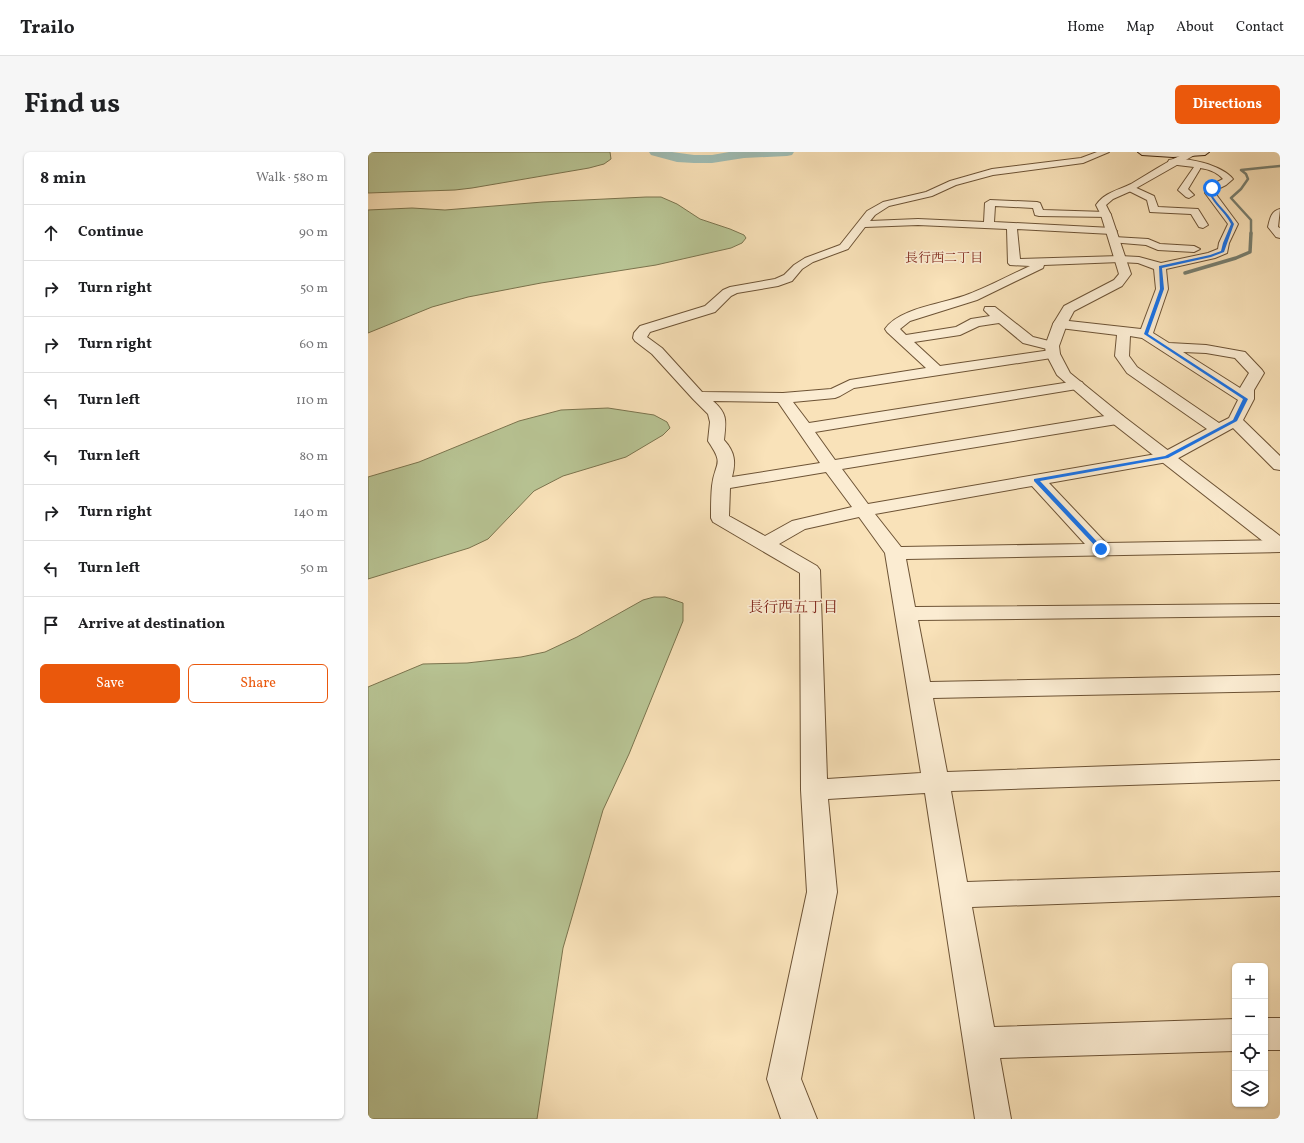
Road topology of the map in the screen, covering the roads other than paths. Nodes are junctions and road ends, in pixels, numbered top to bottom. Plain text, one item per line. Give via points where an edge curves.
1 (1105, 152) edge
2 (1142, 152) edge
3 (1199, 153) edge
4 (1170, 169) junction
5 (1130, 188) junction
6 (1189, 195) dead end
7 (1280, 212) edge
8 (1106, 215) junction
9 (1277, 222) edge
10 (862, 224) junction
11 (956, 224) junction
12 (989, 225) junction
13 (1203, 225) dead end
14 (1012, 226) junction
15 (953, 235) dead end
16 (1113, 235) junction
17 (1280, 235) edge
18 (1194, 249) dead end
19 (1120, 259) junction
20 (1046, 263) junction
21 (1160, 267) junction
22 (973, 297) junction
23 (1001, 319) junction
24 (1060, 324) junction
25 (1124, 332) junction
26 (1146, 334) junction
27 (904, 339) junction
28 (1167, 347) junction
29 (1052, 350) junction
30 (937, 371) junction
31 (1077, 385) junction
32 (698, 396) junction
33 (783, 398) junction
34 (1246, 399) junction
35 (1117, 419) junction
36 (1235, 420) junction
37 (805, 429) junction
38 (1219, 430) junction
39 (1167, 457) junction
40 (1280, 465) edge
41 (831, 466) junction
42 (1036, 480) junction
43 (721, 484) junction
44 (864, 510) junction
45 (765, 544) junction
46 (1280, 545) edge
47 (1101, 549) junction
48 (895, 553) junction
49 (1280, 610) edge
50 (906, 614) junction
51 (1280, 683) edge
52 (920, 690) junction
53 (1280, 770) edge
54 (936, 782) junction
55 (814, 790) junction
56 (1280, 884) edge
57 (955, 895) junction
58 (1268, 1034) edge
59 (1280, 1034) edge
60 (1232, 1035) edge
61 (980, 1043) junction
62 (799, 1119) edge
63 (993, 1119) edge

1 - 10 street via 1083,160 992,172 954,183 929,194 886,204
2 - 3 street
3 - 4 street
4 - 5 street
4 - 6 street via 1194,172 1183,190
4 - 21 street via 1217,169 1226,176 1228,179 1212,188 1210,193 1233,224 1222,252
5 - 8 street via 1106,198 1101,205
5 - 13 street via 1151,198 1154,210 1194,211
7 - 9 street via 1276,216
8 - 12 street via 1039,213 1037,205 990,203
8 - 16 street
9 - 17 street via 1273,228
10 - 11 street
10 - 32 street via 844,247 809,260 788,278 734,290 710,309 667,321 641,333 640,338 657,351
11 - 12 street
11 - 15 street
12 - 14 street
14 - 16 street
14 - 20 street via 1014,263
16 - 18 street via 1148,242 1158,248
16 - 19 street
19 - 20 street
19 - 21 street via 1139,260
19 - 24 street via 1125,274 1118,283 1069,308
20 - 22 street
21 - 26 street via 1162,289
22 - 23 street
22 - 27 street via 905,318 892,329
23 - 27 street via 976,322 960,331
23 - 29 street via 1028,340
24 - 25 street
24 - 29 street
25 - 26 street
25 - 38 street via 1122,356 1132,370
26 - 28 street
27 - 30 street
28 - 34 street
28 - 34 street via 1206,349 1240,355 1257,372 1246,390
29 - 30 street
29 - 31 street via 1064,375
30 - 33 street via 850,384 835,393
31 - 35 street
31 - 37 street
32 - 33 street
32 - 43 street via 716,412 716,440 725,450 727,465
33 - 37 street
34 - 36 street
35 - 39 street
35 - 41 street
36 - 38 street
36 - 40 street
37 - 41 street
38 - 39 street
39 - 42 street
39 - 46 street
41 - 43 street
41 - 44 street
42 - 44 street
42 - 47 street
43 - 45 street via 720,518
44 - 45 street via 799,525
44 - 48 street
45 - 55 street via 810,570
46 - 47 street
47 - 48 street
48 - 50 street
49 - 50 street
50 - 52 street
51 - 52 street
52 - 54 street
53 - 54 street
54 - 55 street
54 - 57 street
55 - 62 street via 822,892 784,1079
56 - 57 street
57 - 61 street
58 - 59 street
60 - 61 street
61 - 63 street

